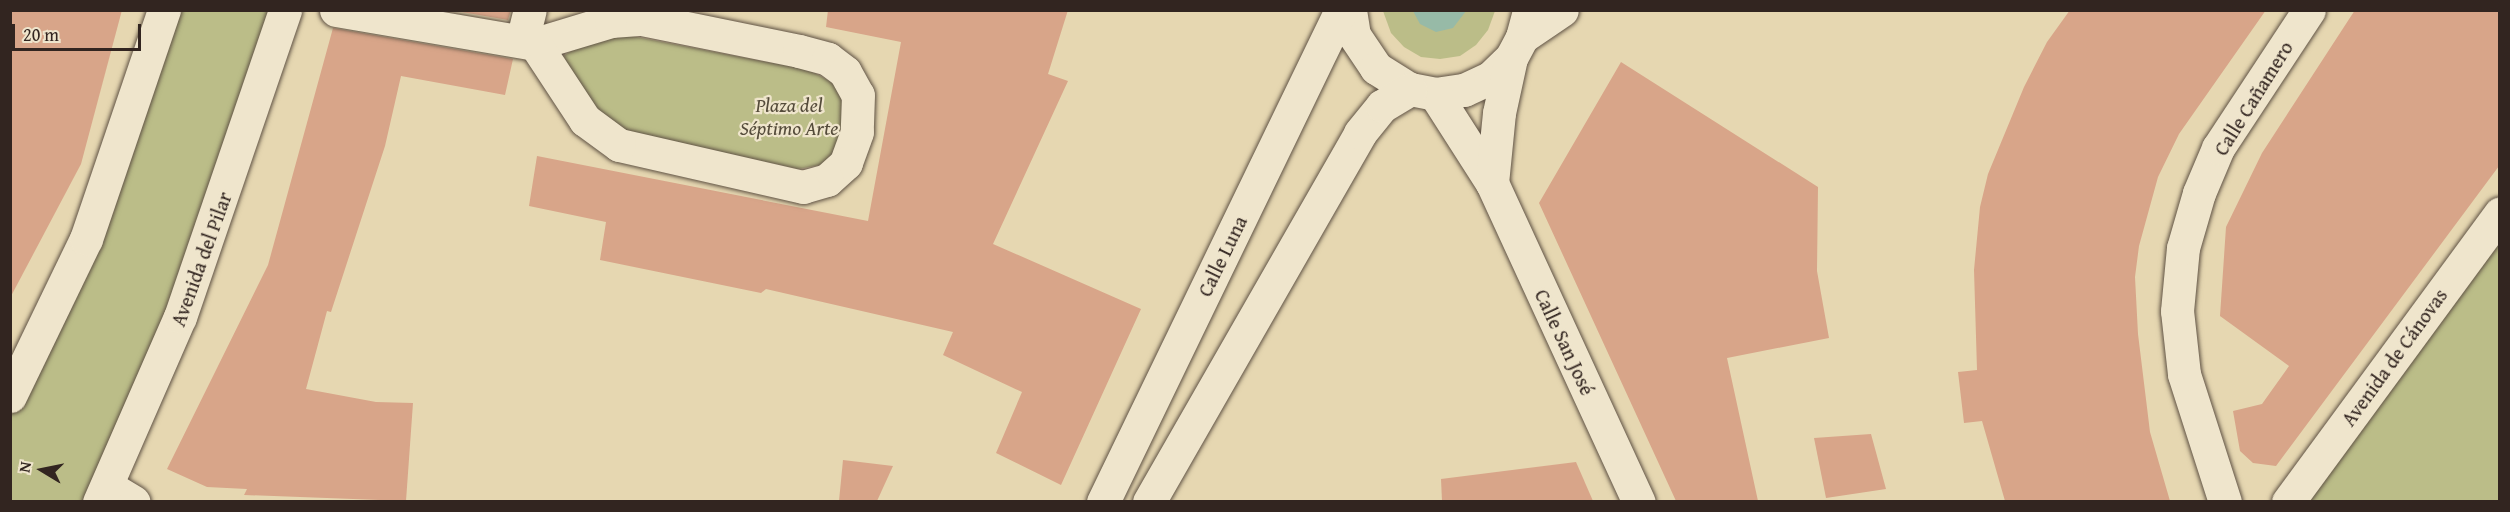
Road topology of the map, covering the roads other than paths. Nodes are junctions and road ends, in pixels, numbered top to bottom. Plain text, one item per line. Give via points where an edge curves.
1 (164, 10) edge
2 (285, 10) edge
3 (336, 10) edge
4 (1341, 10) edge
5 (1350, 10) edge
6 (1562, 10) edge
7 (2309, 10) edge
8 (529, 32) edge
9 (1521, 35) edge
10 (1422, 91) junction
11 (1492, 183) junction
12 (2499, 213) edge
13 (10, 396) edge
14 (113, 496) edge
15 (1103, 501) edge
16 (1149, 501) edge
17 (1639, 501) edge
18 (2225, 501) edge
19 (2288, 501) edge

1 - 13 street via 86,239
2 - 14 street, Avenida del Pilar via 180,317
3 - 8 street
4 - 15 street, Calle Luna
5 - 10 street via 1353,35 1376,68
6 - 9 street
7 - 18 street, Calle Cañamero via 2218,148 2199,193 2183,248 2177,311 2184,374
8 - 8 street via 585,120 620,145 803,187 827,180 846,163 857,132 858,95 845,72 828,59 642,19
9 - 10 street via 1490,78 1473,86
9 - 11 street via 1499,113
10 - 11 street, Calle San José
10 - 16 street via 1382,106 1360,134
11 - 17 street, Calle San José
12 - 19 street, Avenida de Cánovas

